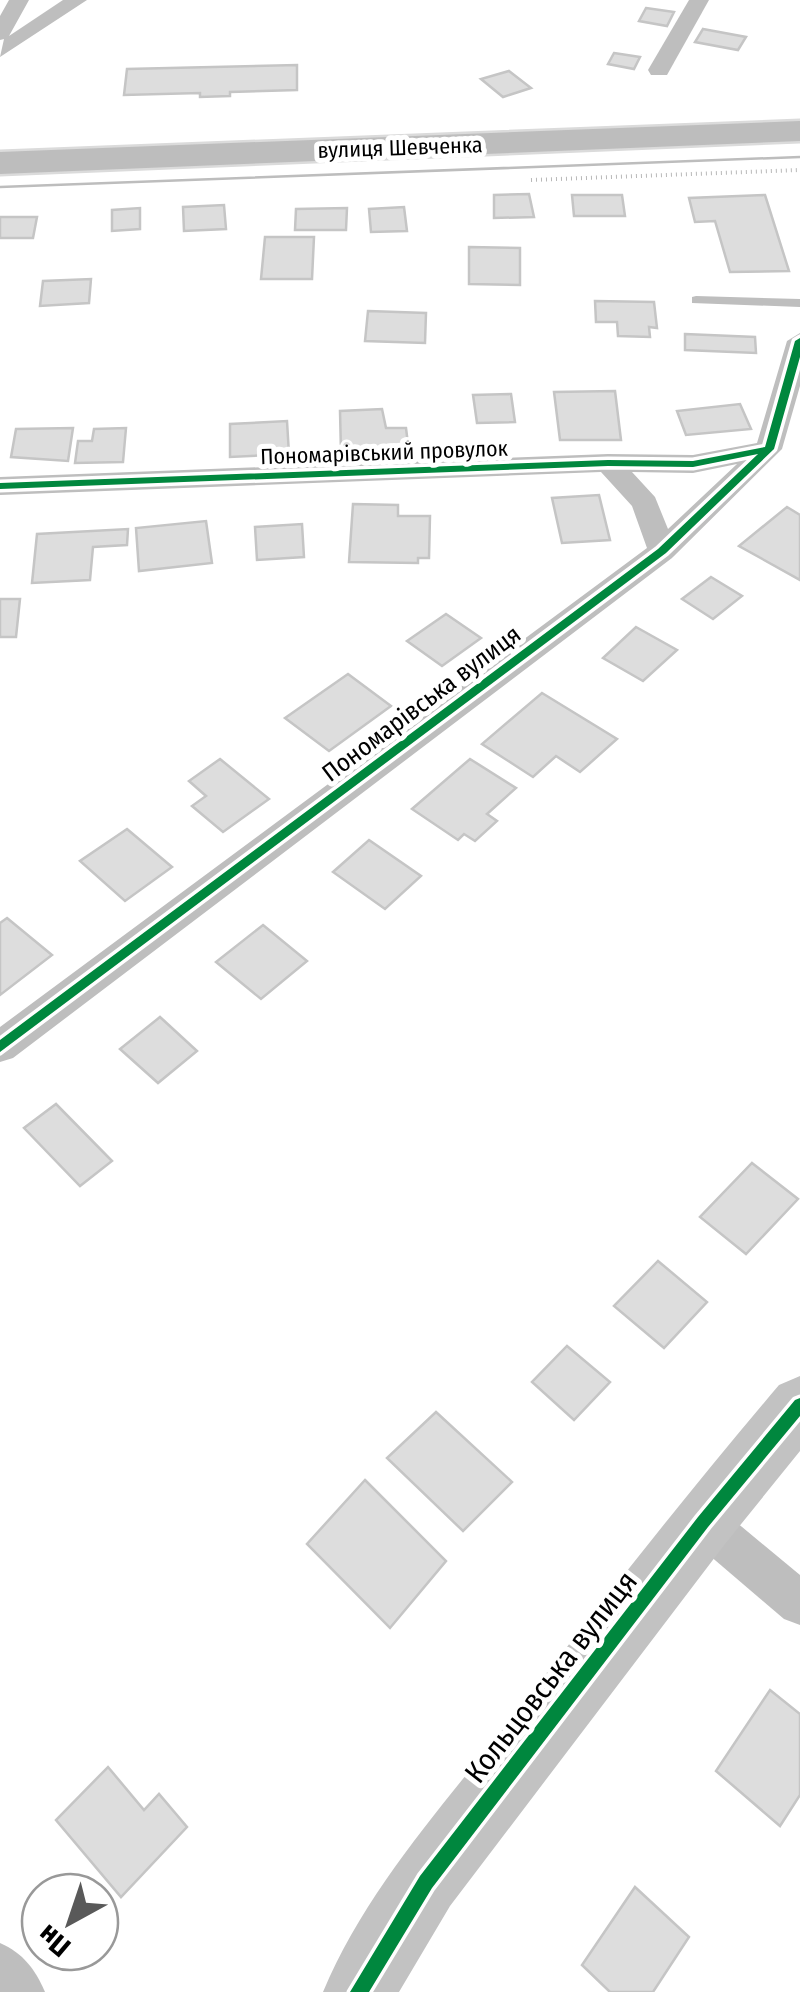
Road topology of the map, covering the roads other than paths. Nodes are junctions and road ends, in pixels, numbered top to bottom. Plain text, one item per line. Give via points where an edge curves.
1 (19, 0) edge
2 (78, 0) edge
3 (699, 0) edge
4 (0, 34) edge
5 (0, 51) edge
6 (659, 70) dead end
7 (800, 131) edge
8 (0, 162) edge
9 (696, 300) dead end
10 (800, 303) edge
11 (800, 341) edge
12 (769, 449) junction
13 (608, 463) junction
14 (0, 486) edge
15 (662, 551) junction
16 (0, 1048) edge
17 (800, 1405) edge
18 (703, 1522) junction
19 (800, 1603) edge
20 (0, 1968) edge
21 (20, 1992) edge
22 (359, 1992) edge

1 - 4 street
2 - 5 street
3 - 6 street
7 - 8 main road, вулиця Шевченка
9 - 10 lane
11 - 12 street
12 - 13 street, Пономарівський провулок via 694,464
12 - 15 street, Пономарівська вулиця
13 - 14 street, Пономарівський провулок
13 - 15 street via 646,504
15 - 16 street, Пономарівська вулиця
17 - 18 street, Кольцовська вулиця
18 - 19 street
18 - 22 street, Кольцовська вулиця via 426,1882
20 - 21 street

